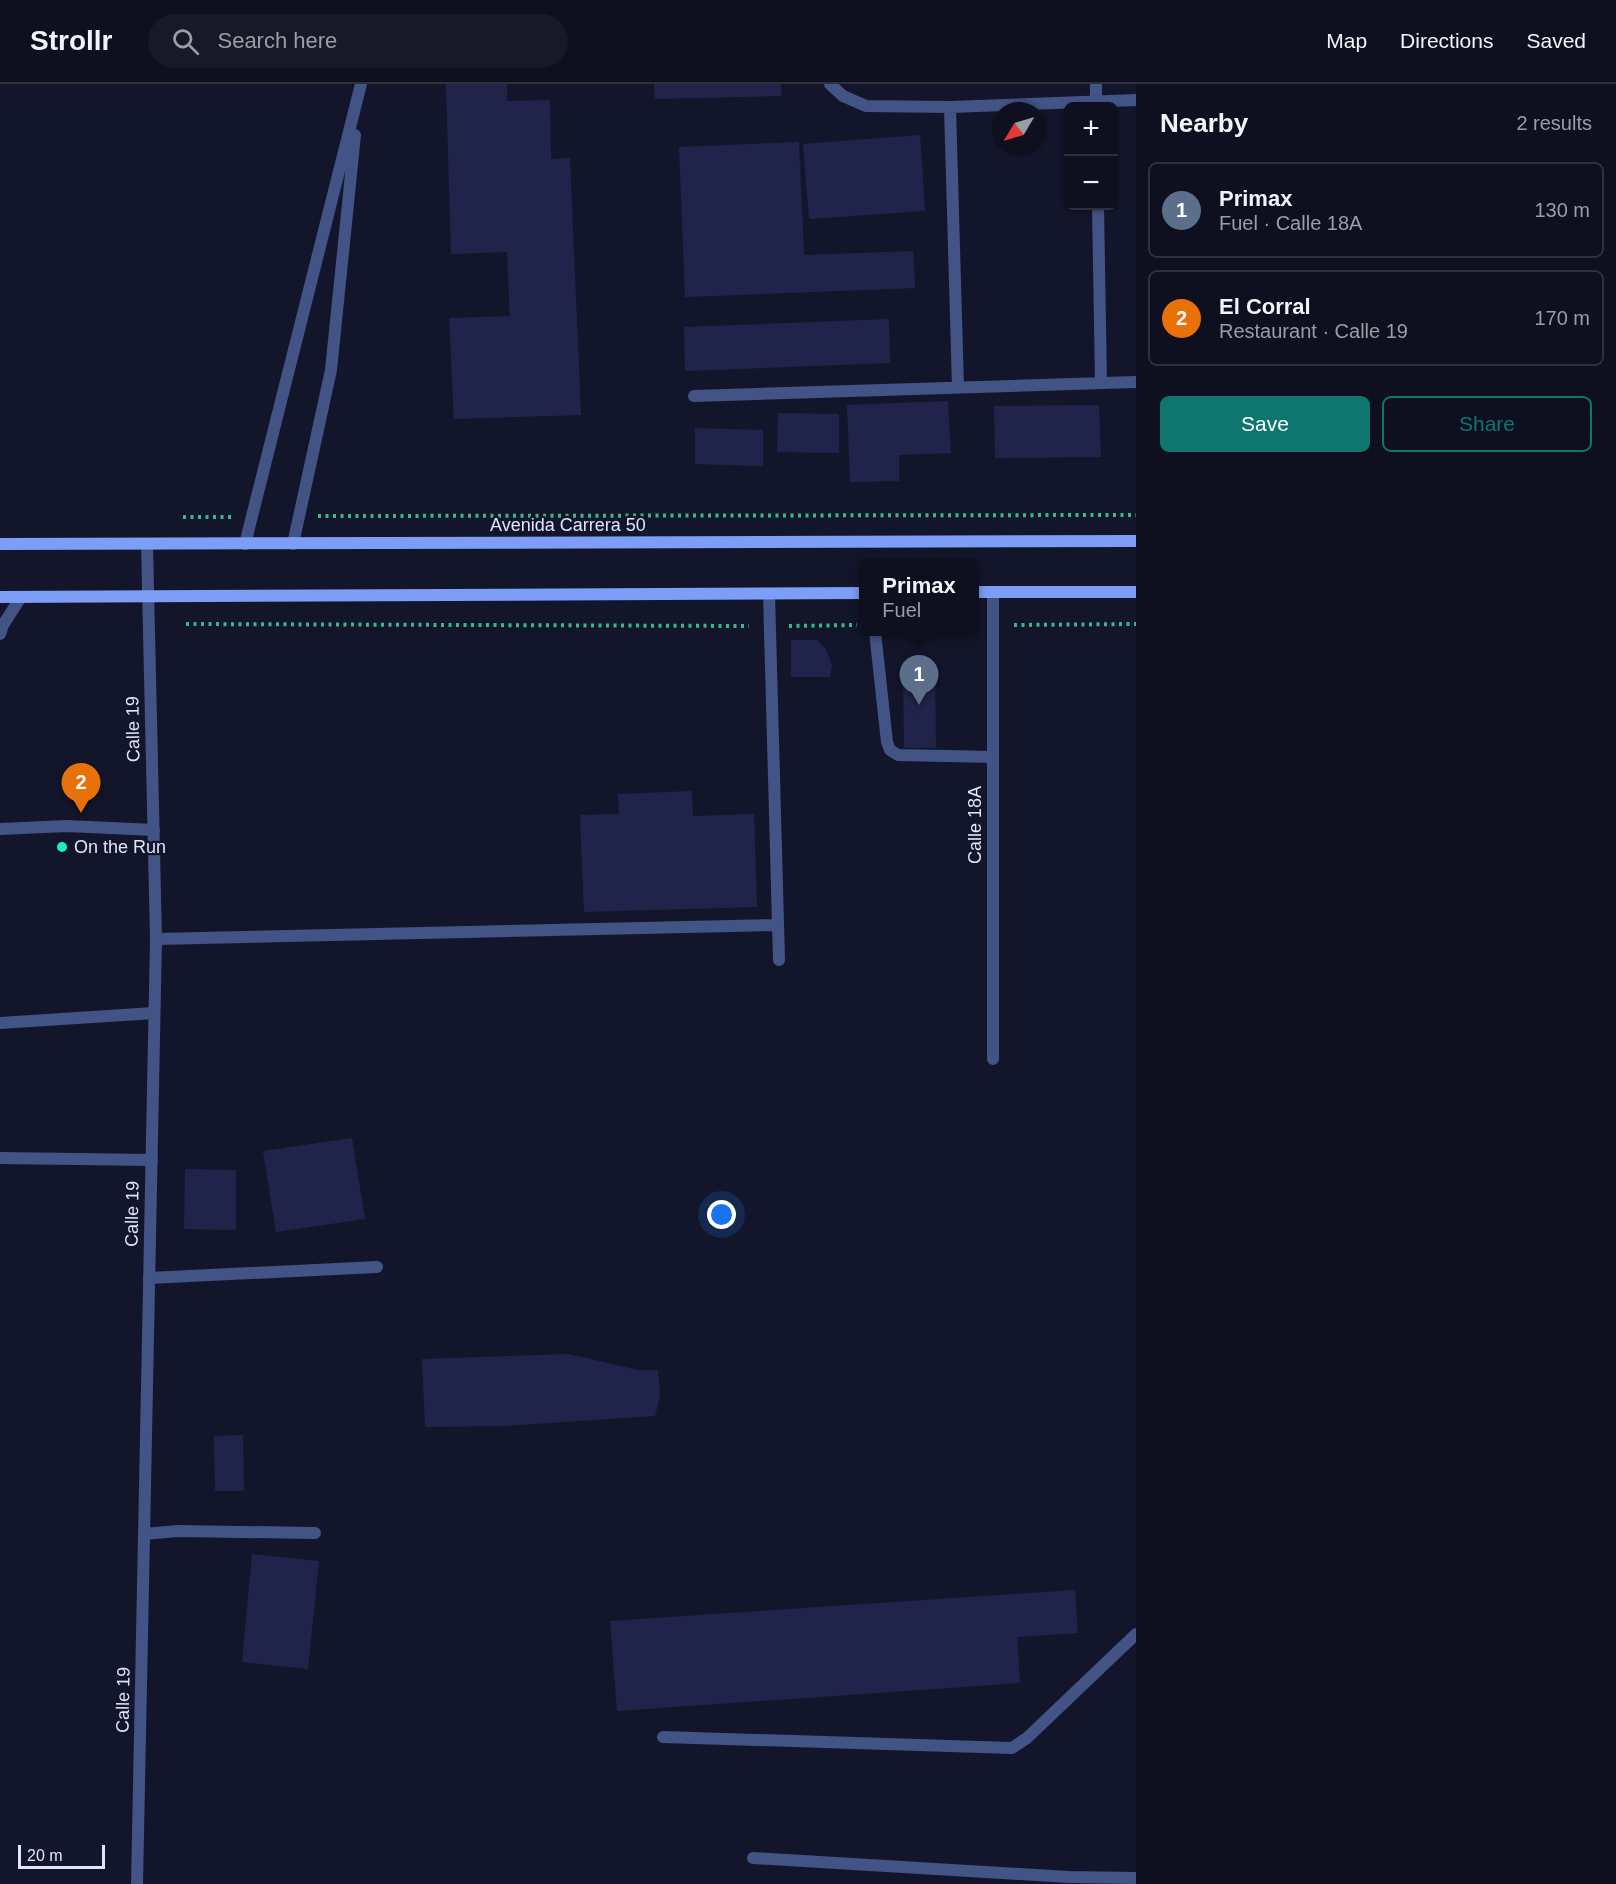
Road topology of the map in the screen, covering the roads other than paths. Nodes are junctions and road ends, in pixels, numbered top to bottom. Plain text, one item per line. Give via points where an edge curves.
1 (830, 84) edge
2 (1096, 84) edge
3 (360, 88) edge
4 (1136, 100) edge
5 (1096, 102) edge
6 (1109, 102) edge
7 (1064, 104) edge
8 (950, 107) junction
9 (1098, 210) edge
10 (1136, 382) edge
11 (1101, 383) junction
12 (958, 387) junction
13 (694, 396) dead end
14 (1136, 541) edge
15 (0, 544) edge
16 (147, 544) junction
17 (245, 544) junction
18 (293, 544) junction
19 (979, 592) edge
20 (993, 592) junction
21 (1136, 592) edge
22 (859, 593) edge
23 (769, 594) junction
24 (0, 597) edge
25 (21, 597) junction
26 (148, 598) junction
27 (0, 634) edge
28 (875, 636) edge
29 (993, 757) junction
30 (0, 829) edge
31 (153, 830) junction
32 (778, 925) junction
33 (156, 939) junction
34 (779, 960) dead end
35 (154, 1013) junction
36 (0, 1023) edge
37 (993, 1059) dead end
38 (0, 1158) edge
39 (152, 1160) junction
40 (377, 1267) dead end
41 (149, 1278) junction
42 (315, 1533) dead end
43 (144, 1534) junction
44 (1136, 1634) edge
45 (663, 1737) dead end
46 (753, 1858) dead end
47 (1136, 1878) edge
48 (137, 1884) edge

1 - 8 street via 843,96 866,106
2 - 5 street
3 - 17 street
3 - 18 street via 332,370
4 - 6 street
7 - 8 street
8 - 12 street
9 - 11 street
10 - 11 street
11 - 12 street
12 - 13 street
14 - 18 main road, Avenida Carrera 50
15 - 16 main road, Avenida Carrera 50
16 - 17 main road, Avenida Carrera 50
16 - 26 street, Calle 19
17 - 18 main road, Avenida Carrera 50
19 - 20 main road
20 - 21 main road
20 - 29 street, Calle 18A
22 - 23 main road
23 - 26 main road
23 - 32 street
24 - 25 main road
25 - 26 main road
25 - 27 street
26 - 31 street, Calle 19
28 - 29 street via 890,750 898,755
29 - 37 street, Calle 18A
30 - 31 street via 67,826
31 - 33 street, Calle 19
32 - 33 street
32 - 34 street
33 - 35 street, Calle 19
35 - 36 street
35 - 39 street, Calle 19
38 - 39 street
39 - 41 street, Calle 19
40 - 41 street
41 - 43 street, Calle 19
42 - 43 street
43 - 48 street, Calle 19
44 - 45 street via 1012,1748
46 - 47 street

